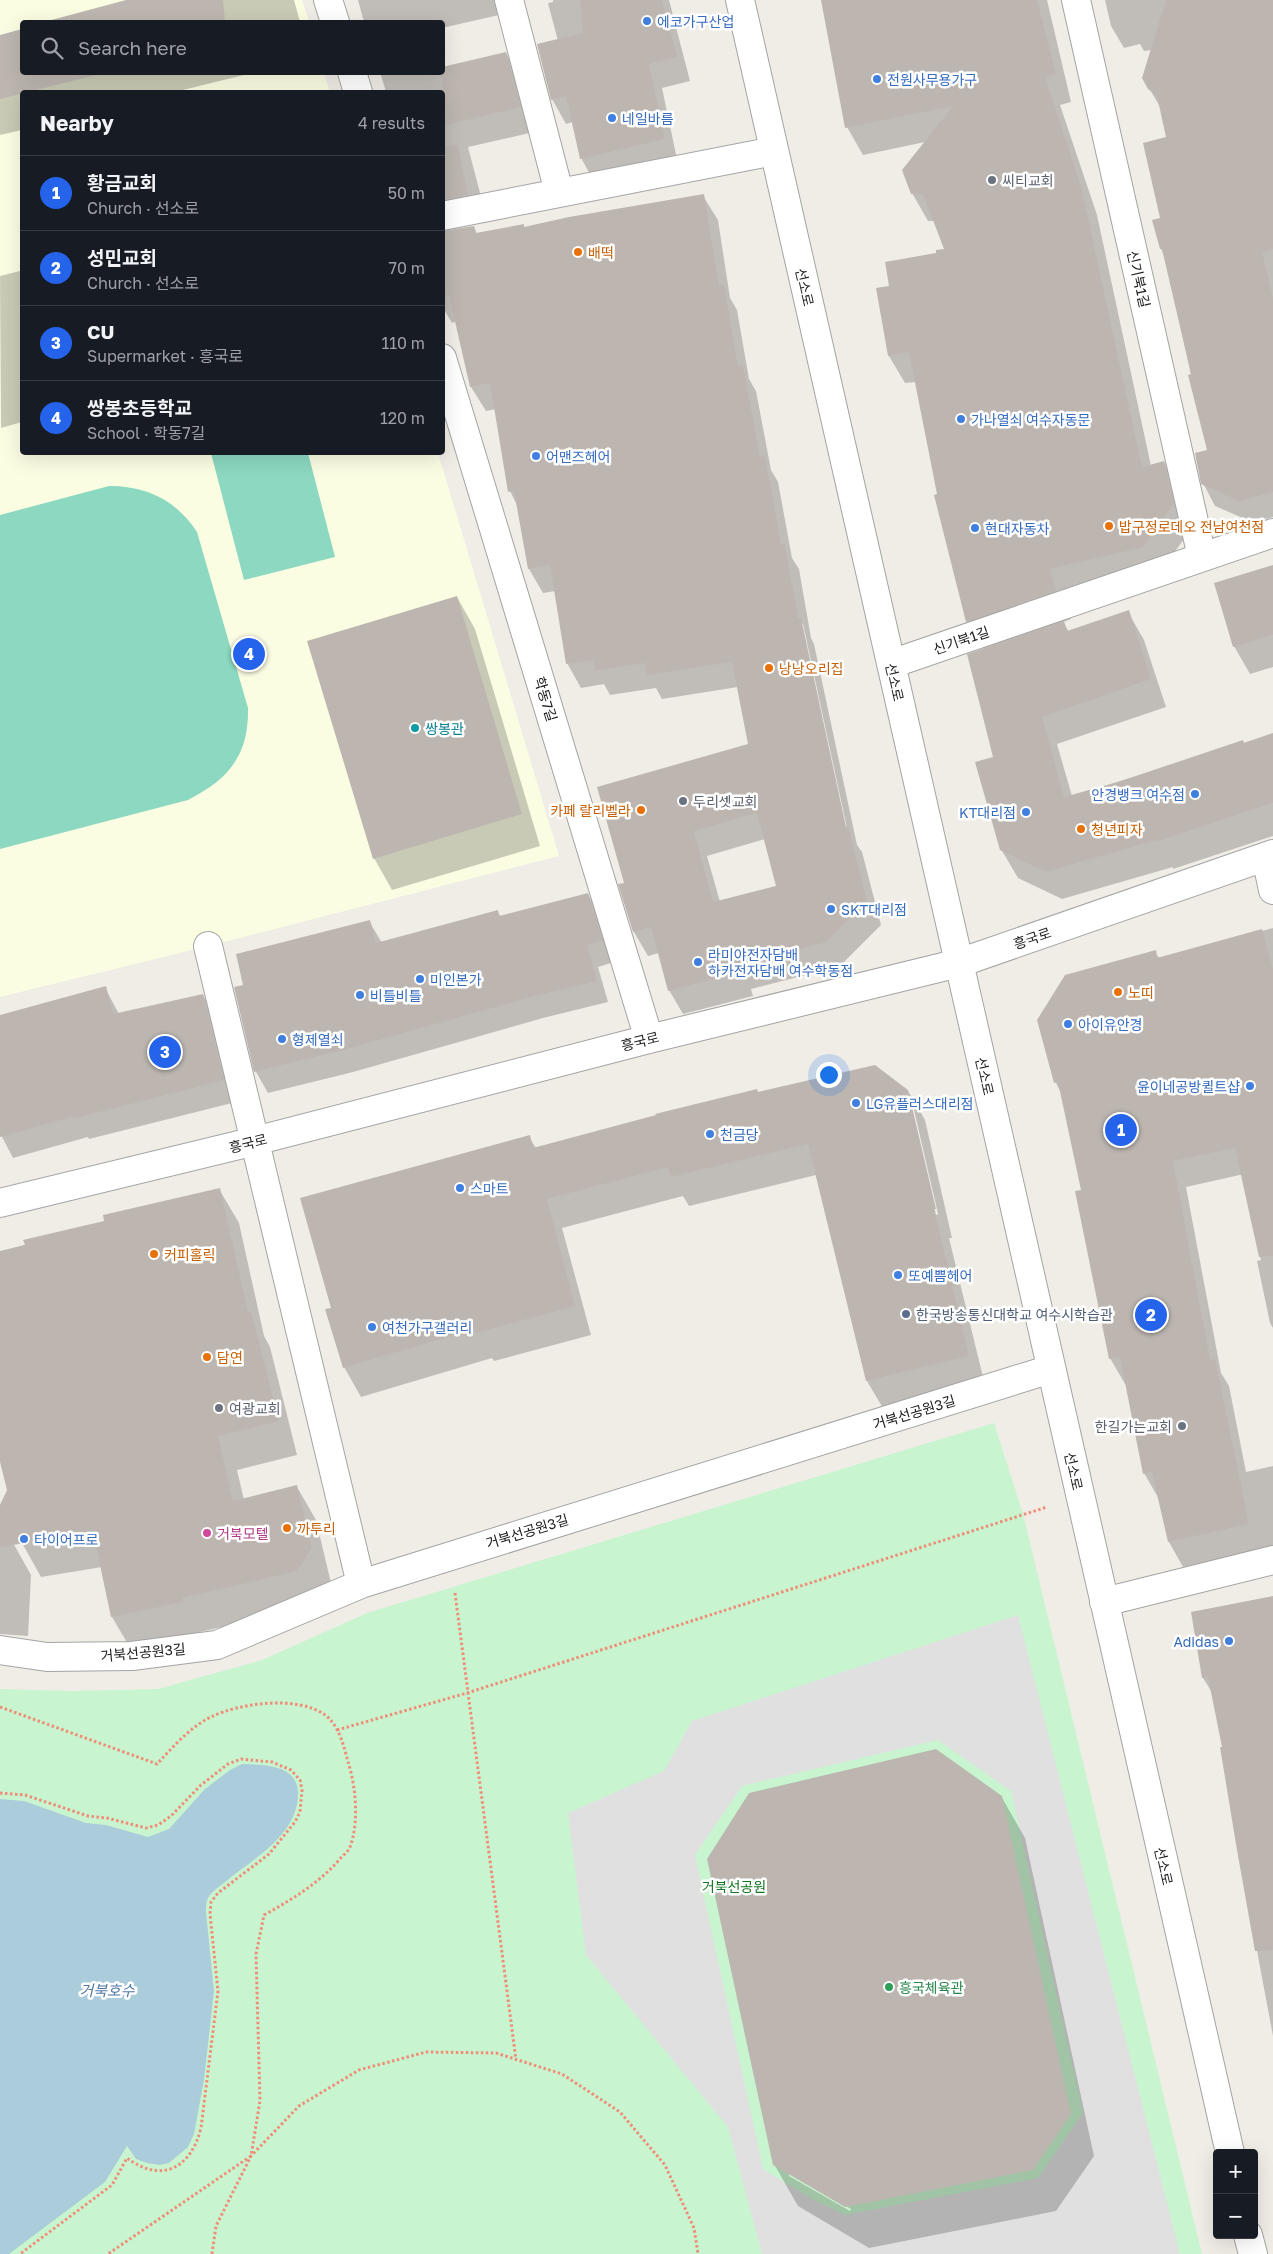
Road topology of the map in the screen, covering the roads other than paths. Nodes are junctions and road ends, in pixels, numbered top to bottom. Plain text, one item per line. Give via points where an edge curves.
1 (328, 0) edge
2 (509, 0) edge
3 (740, 0) edge
4 (1076, 0) edge
5 (334, 20) edge
6 (353, 75) edge
7 (357, 90) edge
8 (774, 151) junction
9 (559, 192) junction
10 (445, 215) edge
11 (445, 368) edge
12 (1273, 533) edge
13 (1202, 557) junction
14 (891, 664) junction
15 (1269, 856) edge
16 (1273, 890) edge
17 (208, 946) dead end
18 (959, 963) junction
19 (649, 1039) junction
20 (255, 1141) junction
21 (0, 1203) edge
22 (1051, 1369) junction
23 (1273, 1560) edge
24 (361, 1584) junction
25 (1104, 1602) junction
26 (0, 1650) edge
27 (1229, 2149) edge
28 (1249, 2239) edge
29 (1253, 2254) edge

1 - 5 street
2 - 9 street
3 - 8 street, 선소로
4 - 13 street, 신기북1길
6 - 7 street
8 - 9 street
8 - 14 street, 선소로
9 - 10 street
11 - 19 street, 학동7길
12 - 13 street, 신기북1길
13 - 14 street, 신기북1길
14 - 18 street, 선소로
15 - 16 street
15 - 18 street, 흥국로
17 - 20 street
18 - 19 street, 흥국로
18 - 22 street, 선소로
19 - 20 street, 흥국로
20 - 21 street, 흥국로
20 - 24 street
22 - 24 street, 거북선공원3길
22 - 25 street, 선소로
23 - 25 street
24 - 26 street, 거북선공원3길 via 217,1645 132,1656 47,1657
25 - 27 street, 선소로
28 - 29 street

